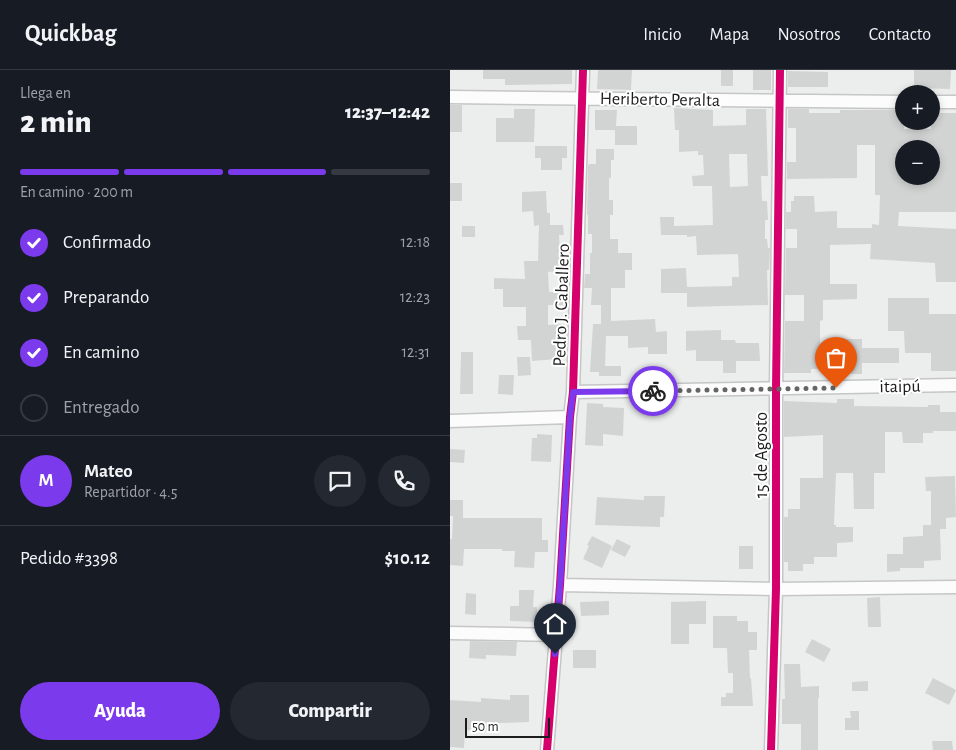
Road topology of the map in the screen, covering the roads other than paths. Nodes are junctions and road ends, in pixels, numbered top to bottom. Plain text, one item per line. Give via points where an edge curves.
1 (583, 70) edge
2 (780, 70) edge
3 (450, 97) edge
4 (583, 98) junction
5 (779, 101) junction
6 (895, 102) edge
7 (940, 102) edge
8 (956, 102) edge
9 (956, 385) edge
10 (776, 389) junction
11 (573, 392) junction
12 (570, 417) junction
13 (450, 421) edge
14 (560, 586) junction
15 (956, 587) edge
16 (776, 589) junction
17 (450, 633) edge
18 (556, 635) junction
19 (546, 750) edge
20 (772, 750) edge

1 - 4 street, Pedro J. Caballero
2 - 5 street, 15 de Agosto
3 - 4 street, Heriberto Peralta
4 - 5 street, Heriberto Peralta
4 - 11 street, Pedro J. Caballero
5 - 6 street, Heriberto Peralta
5 - 10 street, 15 de Agosto
7 - 8 street
9 - 10 street, itaipú
10 - 11 street, itaipú
10 - 16 street, 15 de Agosto
11 - 12 street, Pedro J. Caballero
12 - 13 street
12 - 14 street, Pedro J. Caballero
14 - 16 street
14 - 18 street, Pedro J. Caballero
15 - 16 street
16 - 20 street, 15 de Agosto
17 - 18 street
18 - 19 street, Pedro J. Caballero

